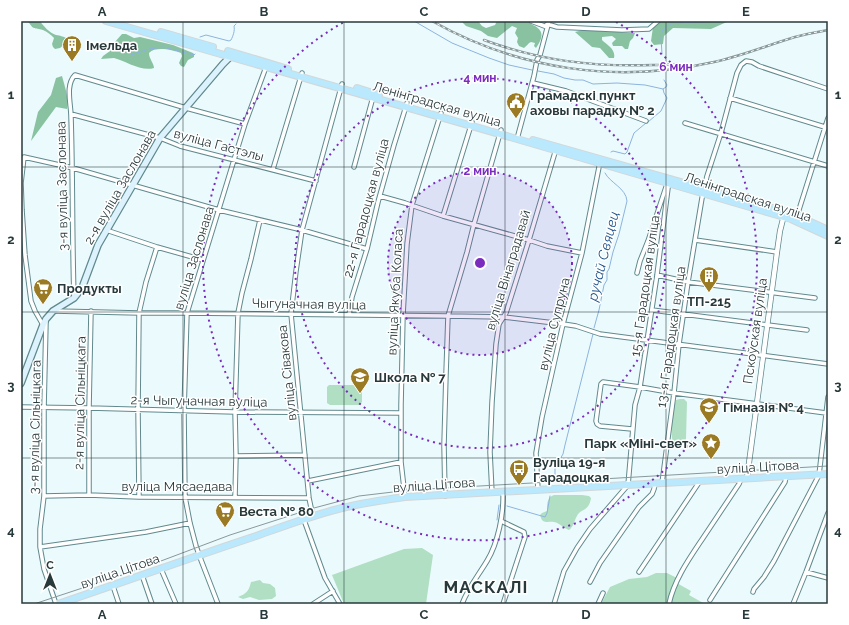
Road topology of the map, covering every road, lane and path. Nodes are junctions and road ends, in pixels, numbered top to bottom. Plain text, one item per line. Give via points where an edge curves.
1 (106, 21) edge
2 (531, 21) edge
3 (658, 21) edge
4 (122, 23) edge
5 (548, 24) edge
6 (232, 55) junction
7 (267, 65) junction
8 (301, 75) junction
9 (533, 83) junction
10 (342, 86) junction
11 (828, 89) edge
12 (374, 96) junction
13 (730, 98) junction
14 (407, 105) junction
15 (186, 108) junction
16 (71, 114) junction
17 (440, 115) junction
18 (828, 118) edge
19 (646, 120) dead end
20 (686, 123) dead end
21 (245, 124) junction
22 (471, 124) junction
23 (826, 128) edge
24 (500, 132) junction
25 (721, 133) junction
26 (517, 137) junction
27 (160, 138) junction
28 (556, 148) junction
29 (235, 160) junction
30 (600, 161) junction
31 (814, 162) junction
32 (828, 166) edge
33 (354, 167) dead end
34 (73, 168) junction
35 (273, 169) junction
36 (316, 181) junction
37 (668, 181) junction
38 (21, 183) edge
39 (132, 185) junction
40 (704, 191) junction
41 (380, 196) junction
42 (412, 206) junction
43 (21, 210) edge
44 (219, 210) junction
45 (784, 214) junction
46 (443, 216) junction
47 (796, 218) junction
48 (260, 220) junction
49 (474, 224) junction
50 (106, 230) junction
51 (302, 230) junction
52 (828, 230) edge
53 (828, 236) edge
54 (529, 240) junction
55 (695, 240) junction
56 (157, 247) junction
57 (367, 249) junction
58 (777, 252) junction
59 (582, 253) junction
60 (203, 260) junction
61 (638, 273) dead end
62 (657, 275) junction
63 (688, 282) junction
64 (771, 293) junction
65 (74, 298) junction
66 (815, 298) dead end
67 (652, 310) junction
68 (53, 311) junction
69 (91, 311) junction
70 (139, 313) junction
71 (187, 313) junction
72 (238, 313) junction
73 (291, 314) junction
74 (683, 314) junction
75 (349, 315) junction
76 (403, 316) junction
77 (448, 316) junction
78 (503, 317) junction
79 (46, 319) junction
80 (563, 324) junction
81 (43, 325) junction
82 (767, 325) junction
83 (807, 330) dead end
84 (647, 340) junction
85 (679, 344) junction
86 (763, 356) junction
87 (828, 364) edge
88 (21, 383) edge
89 (640, 387) junction
90 (674, 393) junction
91 (828, 397) edge
92 (757, 403) junction
93 (21, 407) edge
94 (44, 408) junction
95 (89, 408) junction
96 (138, 410) junction
97 (184, 411) junction
98 (235, 412) junction
99 (301, 412) junction
100 (401, 413) junction
101 (826, 413) junction
102 (632, 429) junction
103 (305, 455) junction
104 (236, 456) junction
105 (402, 462) junction
106 (818, 474) junction
107 (828, 474) edge
108 (786, 476) junction
109 (744, 478) junction
110 (308, 481) junction
111 (700, 481) junction
112 (658, 484) junction
113 (628, 485) junction
114 (538, 490) junction
115 (503, 492) junction
116 (492, 493) junction
117 (89, 495) junction
118 (44, 496) junction
119 (139, 496) junction
120 (445, 496) junction
121 (185, 497) junction
122 (235, 497) junction
123 (404, 497) junction
124 (309, 498) junction
125 (828, 513) edge
126 (313, 517) junction
127 (304, 520) junction
128 (501, 521) junction
129 (190, 523) junction
130 (822, 529) junction
131 (828, 531) edge
132 (40, 547) junction
133 (199, 555) junction
134 (161, 569) junction
135 (639, 572) dead end
136 (806, 572) junction
137 (142, 575) junction
138 (828, 578) edge
139 (590, 582) dead end
140 (113, 586) junction
141 (333, 591) junction
142 (753, 592) dead end
143 (603, 593) dead end
144 (710, 600) dead end
145 (57, 604) edge
146 (119, 604) edge
147 (152, 604) edge
148 (176, 604) edge
149 (218, 604) edge
150 (313, 604) edge
151 (340, 604) edge
152 (462, 604) edge
153 (503, 604) edge
154 (554, 604) edge
155 (598, 604) edge
156 (669, 604) edge
157 (793, 604) edge

1 - 4 main road, Ленінградская вуліца
2 - 5 street
3 - 5 street via 648,30 557,27
4 - 6 main road, Ленінградская вуліца
5 - 9 street
6 - 7 main road, Ленінградская вуліца
6 - 15 main road, 2-я вуліца Заслонава
7 - 8 main road, Ленінградская вуліца
7 - 21 street, вуліца Заслонава
8 - 10 main road, Ленінградская вуліца
8 - 35 street
9 - 19 street via 566,91
9 - 26 street
10 - 12 main road, Ленінградская вуліца
10 - 36 street, вуліца Сівакова
11 - 13 street, 13-я Гарадоцкая вуліца via 746,61 740,65
12 - 14 main road, Ленінградская вуліца
12 - 33 street
13 - 23 street
13 - 25 street, 13-я Гарадоцкая вуліца
14 - 17 main road, Ленінградская вуліца
14 - 41 street, 22-я Гарадоцкая вуліца
15 - 16 street, 3-я вуліца Заслонава via 75,75 70,89
15 - 21 street
15 - 27 main road, 2-я вуліца Заслонава
16 - 27 street, вуліца Гастэлы
16 - 34 street, 3-я вуліца Заслонава
17 - 22 main road, Ленінградская вуліца
17 - 42 street, вуліца Якуба Коласа
18 - 23 street
20 - 25 street
21 - 29 street, вуліца Заслонава
22 - 24 main road, Ленінградская вуліца
22 - 46 street
23 - 31 street
24 - 26 main road, Ленінградская вуліца
24 - 49 street
25 - 31 street
25 - 40 street, 13-я Гарадоцкая вуліца
26 - 28 main road, Ленінградская вуліца
27 - 29 street, вуліца Гастэлы via 180,146
27 - 39 main road, 2-я вуліца Заслонава
28 - 30 main road, Ленінградская вуліца
28 - 54 street, вуліца Вінаградавай
29 - 35 street, вуліца Гастэлы
29 - 44 street, вуліца Заслонава
30 - 37 main road, Ленінградская вуліца
30 - 59 street, вуліца Супруна
31 - 32 street
31 - 47 street
34 - 38 street via 24,157
34 - 39 street
34 - 65 street, 3-я вуліца Заслонава
35 - 36 street, вуліца Гастэлы
36 - 51 street, вуліца Сівакова
37 - 40 main road, Ленінградская вуліца
37 - 61 street, 15-я Гарадоцкая вуліца
37 - 62 street, 15-я Гарадоцкая вуліца
38 - 43 street
39 - 44 street
39 - 50 main road, 2-я вуліца Заслонава
40 - 45 main road, Ленінградская вуліца
40 - 55 street, 13-я Гарадоцкая вуліца
41 - 42 street
41 - 57 street, 22-я Гарадоцкая вуліца
42 - 46 street
42 - 76 street, вуліца Якуба Коласа
43 - 81 street via 31,301
44 - 48 street
44 - 60 street, вуліца Заслонава
45 - 47 main road, Ленінградская вуліца
45 - 58 street, Пскоўская вуліца
46 - 49 street
47 - 52 main road, Ленінградская вуліца
47 - 53 main road, Ленінградская вуліца
48 - 51 street
48 - 72 street
49 - 54 street
49 - 77 street
50 - 56 street
50 - 65 main road, 2-я вуліца Заслонава via 82,288
51 - 57 street
51 - 73 street, вуліца Сівакова
54 - 59 street
54 - 78 street, вуліца Вінаградавай
55 - 58 street
55 - 63 street, 13-я Гарадоцкая вуліца
56 - 60 street
56 - 70 street
57 - 75 street, 22-я Гарадоцкая вуліца
58 - 64 street, Пскоўская вуліца
59 - 80 street, вуліца Супруна
60 - 71 street, вуліца Заслонава
62 - 63 street
62 - 67 street, 15-я Гарадоцкая вуліца
63 - 64 street
63 - 74 street, 13-я Гарадоцкая вуліца
64 - 66 street
64 - 82 street, Пскоўская вуліца
65 - 68 main road, 2-я вуліца Заслонава
67 - 74 street
67 - 84 street, 15-я Гарадоцкая вуліца
68 - 69 street, Чыгуначная вуліца
68 - 79 main road, 2-я вуліца Заслонава
69 - 70 street, Чыгуначная вуліца
69 - 95 street, 2-я вуліца Сільніцкага
70 - 71 street, Чыгуначная вуліца
70 - 96 street
71 - 72 street, Чыгуначная вуліца
71 - 97 street, вуліца Заслонава
72 - 73 street, Чыгуначная вуліца
72 - 98 street
73 - 75 street, Чыгуначная вуліца
73 - 99 street, вуліца Сівакова
74 - 82 street
74 - 85 street, 13-я Гарадоцкая вуліца
75 - 76 street, Чыгуначная вуліца
76 - 77 street, Чыгуначная вуліца
76 - 100 street, вуліца Якуба Коласа
77 - 78 street, Чыгуначная вуліца
77 - 120 street
78 - 80 street, Чыгуначная вуліца
78 - 116 street, вуліца Вінаградавай via 499,324 496,344 492,402
79 - 81 main road, 2-я вуліца Заслонава
79 - 94 street, 3-я вуліца Сільніцкага
80 - 84 street, Чыгуначная вуліца via 600,334
80 - 114 street, вуліца Супруна via 536,453
81 - 88 main road, 2-я вуліца Заслонава
82 - 83 street
82 - 86 street, Пскоўская вуліца
84 - 85 street, Чыгуначная вуліца
84 - 89 street, 15-я Гарадоцкая вуліца
85 - 86 street, Чыгуначная вуліца
85 - 90 street, 13-я Гарадоцкая вуліца
86 - 87 street, Чыгуначная вуліца
86 - 92 street, Пскоўская вуліца
89 - 90 street
89 - 102 street, 15-я Гарадоцкая вуліца
89 - 102 street via 603,382 601,384 597,424
90 - 92 street
90 - 112 street, 13-я Гарадоцкая вуліца
91 - 101 street
92 - 101 street
92 - 109 street, Пскоўская вуліца
93 - 94 street, 2-я Чыгуначная вуліца
94 - 95 street, 2-я Чыгуначная вуліца
94 - 118 street, 3-я вуліца Сільніцкага
95 - 96 street, 2-я Чыгуначная вуліца
95 - 117 street, 2-я вуліца Сільніцкага
96 - 97 street, 2-я Чыгуначная вуліца
96 - 119 street
97 - 98 street, 2-я Чыгуначная вуліца
97 - 121 street, вуліца Заслонава
98 - 99 street, 2-я Чыгуначная вуліца
98 - 104 street
99 - 100 street, 2-я Чыгуначная вуліца
99 - 103 street, вуліца Сівакова
100 - 105 street, вуліца Якуба Коласа
101 - 106 street
102 - 113 street, 15-я Гарадоцкая вуліца
103 - 104 street
103 - 110 street, вуліца Сівакова
104 - 122 street
105 - 110 street
105 - 123 street, вуліца Якуба Коласа
106 - 107 main road, вуліца Цітова
106 - 108 main road, вуліца Цітова
106 - 142 street via 774,561
108 - 109 main road, вуліца Цітова
108 - 144 street via 785,482
109 - 111 main road, вуліца Цітова
109 - 156 street via 687,562 675,583
110 - 124 street, вуліца Сівакова
111 - 112 main road, вуліца Цітова
111 - 135 street
112 - 113 main road, вуліца Цітова
112 - 139 street via 600,563
113 - 114 main road, вуліца Цітова
113 - 154 street via 577,548 564,571
114 - 115 main road, вуліца Цітова
115 - 116 main road, вуліца Цітова
115 - 128 street
116 - 120 main road, вуліца Цітова
117 - 118 street, вуліца Мясаедава
117 - 119 street, вуліца Мясаедава
118 - 132 street, 3-я вуліца Сільніцкага
119 - 121 street, вуліца Мясаедава
120 - 123 main road, вуліца Цітова
121 - 122 street, вуліца Мясаедава
121 - 129 street, вуліца Заслонава
122 - 124 street, вуліца Мясаедава
123 - 126 main road, вуліца Цітова via 351,506
124 - 126 street, вуліца Сівакова
125 - 130 street
126 - 127 main road, вуліца Цітова
127 - 133 main road, вуліца Цітова
127 - 141 street via 320,567
128 - 152 street via 488,560
128 - 153 street via 524,532 525,537
129 - 132 street
129 - 133 street, вуліца Заслонава
130 - 131 street
130 - 136 street
132 - 145 street, 3-я вуліца Сільніцкага via 44,569
133 - 134 main road, вуліца Цітова
133 - 149 street, вуліца Заслонава
134 - 137 main road, вуліца Цітова
134 - 148 street
136 - 138 street
136 - 157 street
137 - 140 main road, вуліца Цітова
137 - 147 street
140 - 145 main road, вуліца Цітова
140 - 146 street
141 - 150 street
141 - 151 street
143 - 155 street

